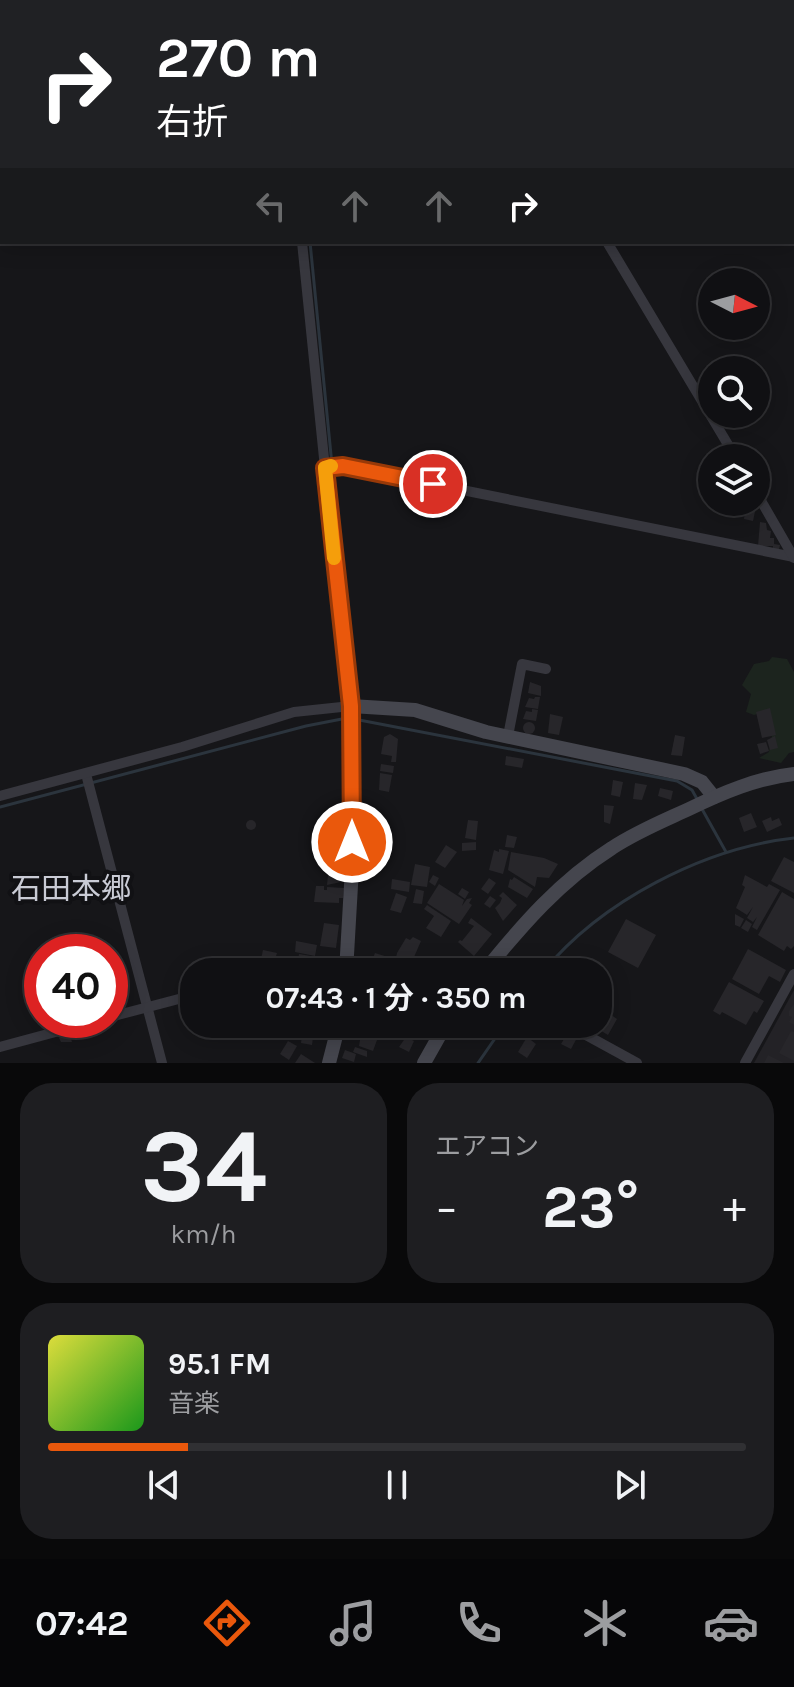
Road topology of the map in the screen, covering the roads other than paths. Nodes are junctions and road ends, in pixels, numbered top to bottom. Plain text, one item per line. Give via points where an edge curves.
1 (302, 244) edge
2 (608, 244) edge
3 (728, 444) edge
4 (325, 468) junction
5 (770, 516) edge
6 (794, 557) edge
7 (546, 669) dead end
8 (351, 706) junction
9 (508, 736) junction
10 (86, 774) junction
11 (794, 774) edge
12 (0, 796) edge
13 (714, 797) junction
14 (347, 958) edge
15 (495, 958) edge
16 (794, 974) edge
17 (180, 999) edge
18 (147, 1008) junction
19 (128, 1013) edge
20 (33, 1038) edge
21 (335, 1038) edge
22 (438, 1038) edge
23 (591, 1038) edge
24 (0, 1047) edge
25 (162, 1063) edge
26 (329, 1063) edge
27 (424, 1063) edge
28 (637, 1063) edge
29 (745, 1063) edge

1 - 4 street
2 - 3 street
4 - 6 street via 343,466
4 - 8 street
5 - 6 street
7 - 9 street via 522,664
8 - 9 street via 415,710
8 - 10 street via 294,712
8 - 14 street
9 - 13 street via 684,774 702,782
10 - 12 street
10 - 18 street
11 - 13 street
13 - 15 street via 632,836 573,875
16 - 29 street
17 - 18 street
18 - 19 street
18 - 25 street
20 - 24 street
21 - 26 street
22 - 27 street
23 - 28 street

